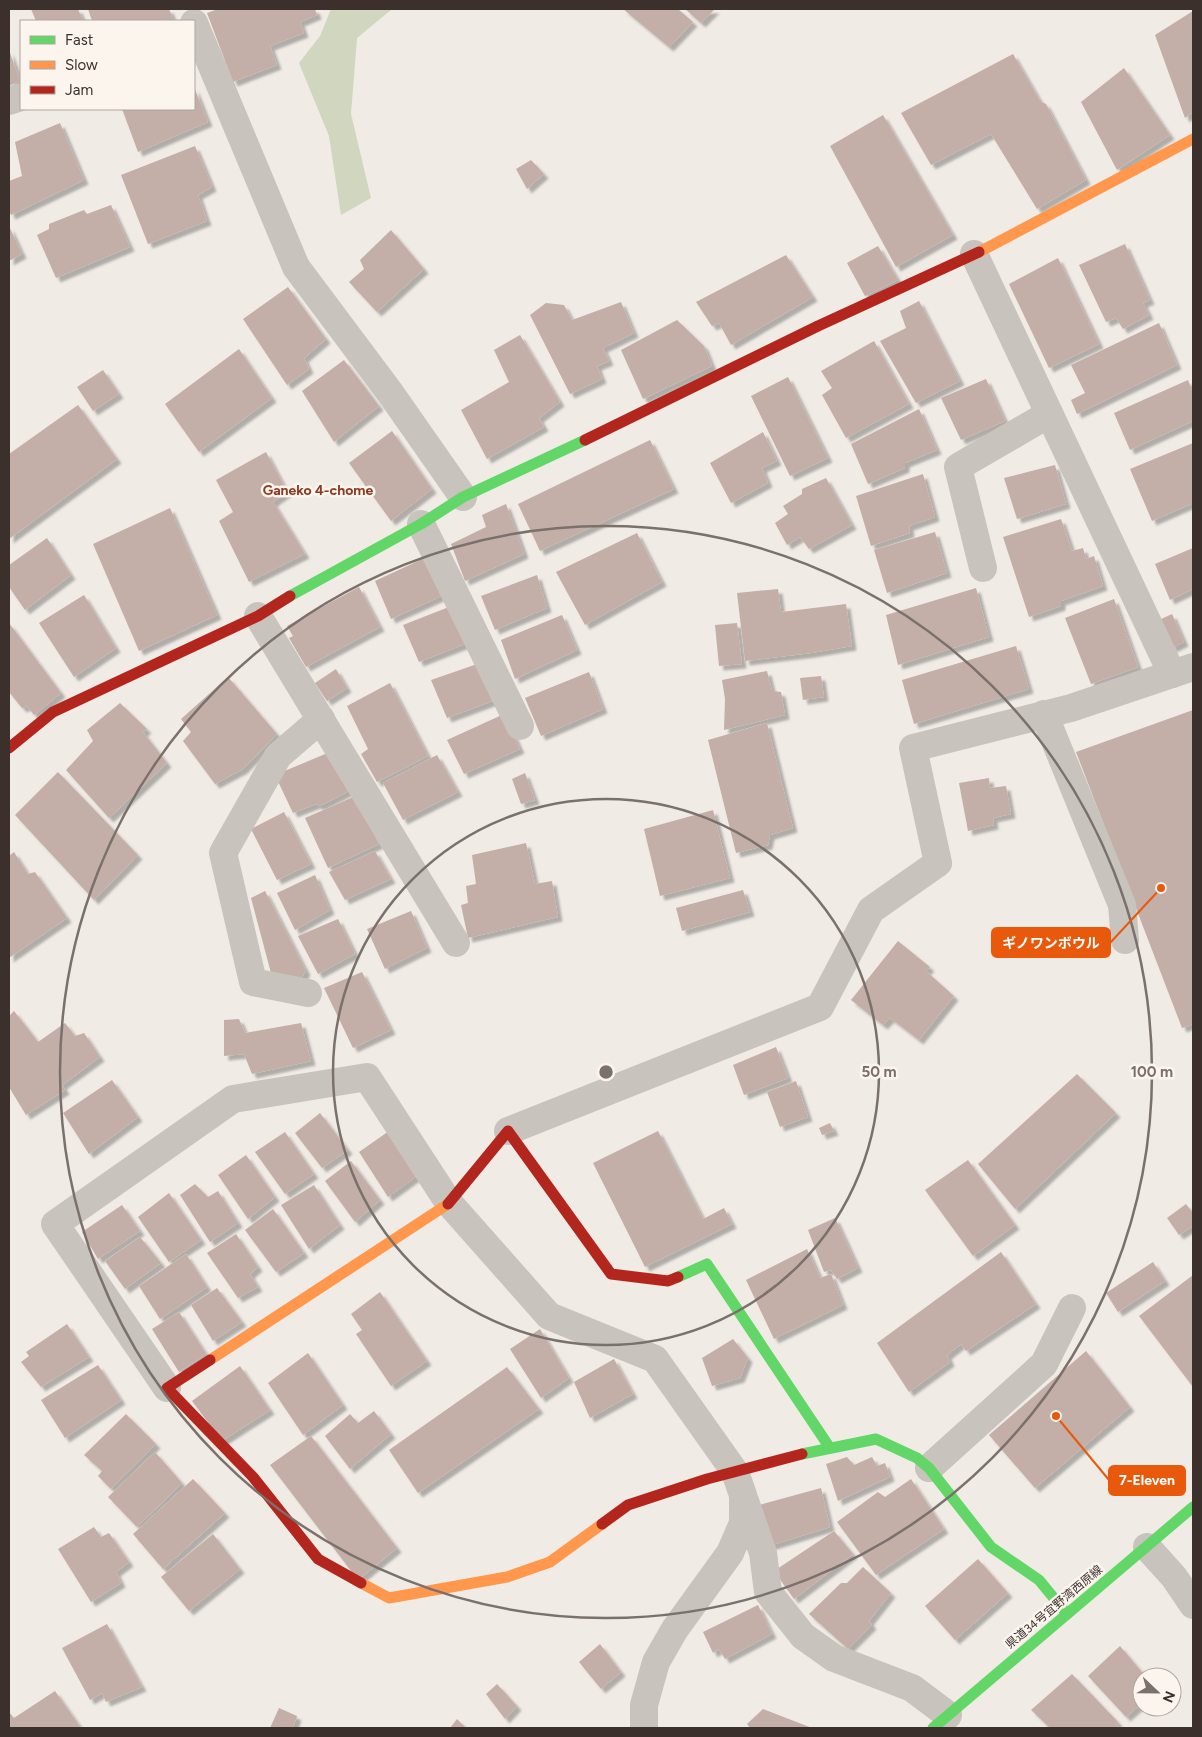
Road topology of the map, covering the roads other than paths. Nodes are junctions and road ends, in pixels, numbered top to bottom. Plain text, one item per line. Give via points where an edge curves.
1 (195, 27) edge
2 (1193, 139) edge
3 (974, 254) junction
4 (1049, 414) junction
5 (463, 496) junction
6 (421, 524) junction
7 (982, 568) dead end
8 (258, 616) junction
9 (1182, 670) edge
10 (1044, 714) junction
11 (321, 719) junction
12 (520, 726) dead end
13 (10, 743) edge
14 (1125, 940) dead end
15 (456, 943) dead end
16 (308, 993) dead end
17 (508, 1131) junction
18 (449, 1202) junction
19 (1072, 1308) dead end
20 (167, 1388) junction
21 (830, 1448) junction
22 (929, 1468) junction
23 (739, 1483) junction
24 (1193, 1507) edge
25 (1147, 1547) junction
26 (1193, 1605) edge
27 (1067, 1614) junction
28 (940, 1722) edge
29 (644, 1728) edge

1 - 5 street via 296,267 392,394
2 - 3 street
3 - 4 street
3 - 5 street
4 - 7 street via 958,468
4 - 9 street
5 - 6 street
6 - 8 street
6 - 12 street
8 - 11 street
8 - 13 street via 53,712
9 - 10 street
10 - 14 street via 1122,905
10 - 17 street via 913,748 938,863 871,910 820,1007
11 - 15 street
11 - 16 street via 278,756 222,853 253,982
17 - 18 street
17 - 21 street via 611,1274 668,1281 707,1264
18 - 20 street
18 - 20 street via 368,1077 233,1099 55,1224
18 - 23 street via 548,1316 655,1359
19 - 22 street via 1044,1364
20 - 23 street via 254,1477 318,1559 389,1598 507,1577 550,1562 628,1505
21 - 22 street via 876,1439 917,1458
21 - 23 street
22 - 27 street via 991,1547 1039,1580
23 - 28 street via 763,1553 768,1592 803,1636 834,1658 912,1688
23 - 29 street via 742,1522 730,1553 675,1629 656,1662 644,1705
24 - 25 street, 県道34号宜野湾西原線
25 - 26 street via 1174,1577
25 - 27 street, 県道34号宜野湾西原線
27 - 28 street, 県道34号宜野湾西原線

